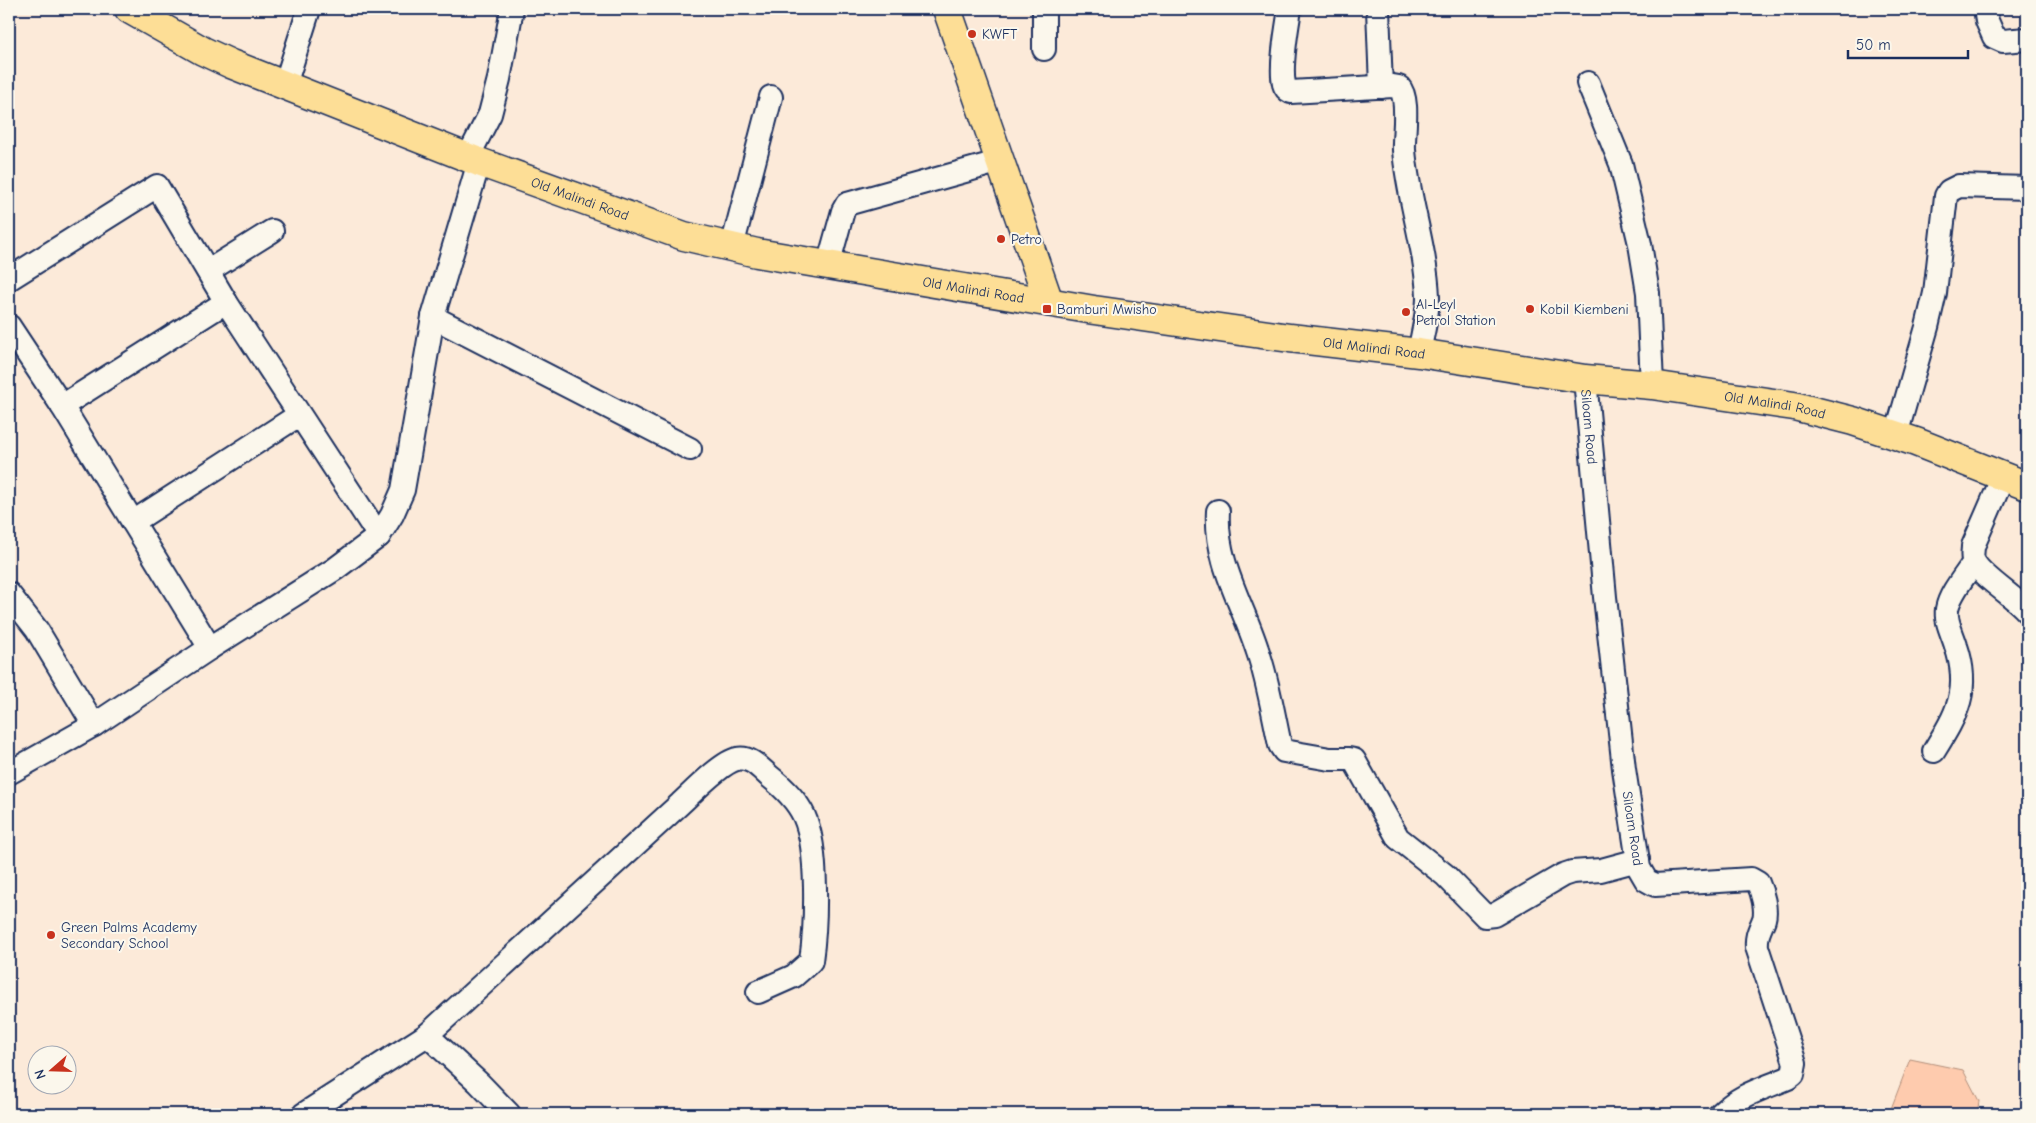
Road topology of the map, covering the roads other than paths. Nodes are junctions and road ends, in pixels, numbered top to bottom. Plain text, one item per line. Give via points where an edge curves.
1 (129, 9) edge
2 (309, 9) edge
3 (512, 9) edge
4 (947, 9) edge
5 (1044, 9) edge
6 (1290, 9) edge
7 (1378, 9) edge
8 (1985, 9) edge
9 (2027, 39) edge
10 (1044, 49) dead end
11 (1588, 83) dead end
12 (285, 85) junction
13 (1381, 87) junction
14 (770, 97) dead end
15 (474, 159) junction
16 (1000, 161) junction
17 (2027, 188) edge
18 (272, 231) dead end
19 (732, 247) junction
20 (828, 265) junction
21 (208, 271) junction
22 (9, 279) edge
23 (226, 302) junction
24 (1049, 302) junction
25 (433, 317) junction
26 (9, 326) edge
27 (1419, 353) junction
28 (1585, 379) junction
29 (1652, 385) junction
30 (62, 406) junction
31 (299, 415) junction
32 (1896, 435) junction
33 (690, 449) dead end
34 (2015, 481) edge
35 (1218, 511) dead end
36 (133, 522) junction
37 (379, 536) junction
38 (1974, 562) junction
39 (9, 594) edge
40 (2027, 611) edge
41 (210, 648) junction
42 (94, 725) junction
43 (1934, 751) dead end
44 (9, 773) edge
45 (1638, 860) junction
46 (758, 992) dead end
47 (427, 1035) junction
48 (304, 1114) edge
49 (509, 1114) edge
50 (1720, 1114) edge

1 - 12 main road, Old Malindi Road via 218,59
2 - 12 street
3 - 15 street via 499,79
4 - 16 main road
5 - 10 street
6 - 13 street via 1283,82 1287,90
7 - 13 street
8 - 9 street via 1994,37 2003,41
11 - 29 street via 1621,164 1640,244 1648,293
12 - 15 main road, Old Malindi Road
13 - 27 street via 1399,87 1405,101 1405,158 1428,297
14 - 19 street
15 - 19 main road, Old Malindi Road via 684,236
15 - 25 street
16 - 20 street via 847,204
16 - 24 main road
17 - 32 street via 1959,186 1946,196 1935,293
18 - 21 street
19 - 20 main road, Old Malindi Road
20 - 24 main road, Old Malindi Road
21 - 22 street via 165,181
21 - 23 street
23 - 30 street
23 - 31 street
24 - 27 main road, Old Malindi Road via 1281,337
25 - 33 street
25 - 37 street via 403,490
26 - 30 street
27 - 28 main road, Old Malindi Road
28 - 29 main road, Old Malindi Road
28 - 45 street, Siloam Road via 1624,769
29 - 32 main road, Old Malindi Road via 1794,406
30 - 36 street
31 - 36 street
31 - 37 street
32 - 34 main road, Old Malindi Road
34 - 38 street via 1973,546
35 - 45 street via 1217,526 1225,566 1257,646 1284,751 1354,760 1398,838 1445,875 1485,916 1494,915 1563,875 1601,870
36 - 41 street
37 - 41 street via 335,569
38 - 40 street via 1982,573
38 - 43 street via 1946,611 1961,665 1963,691 1952,724
39 - 42 street via 37,630
41 - 42 street
42 - 44 street
45 - 50 street, Siloam Road via 1646,880 1654,885 1751,879 1760,887 1764,915 1757,934 1757,946 1795,1066 1788,1078 1748,1093 1733,1101
46 - 47 street via 794,976 811,961 813,858 808,828 796,802 754,763 739,759 722,767 680,804
47 - 48 street
47 - 49 street

